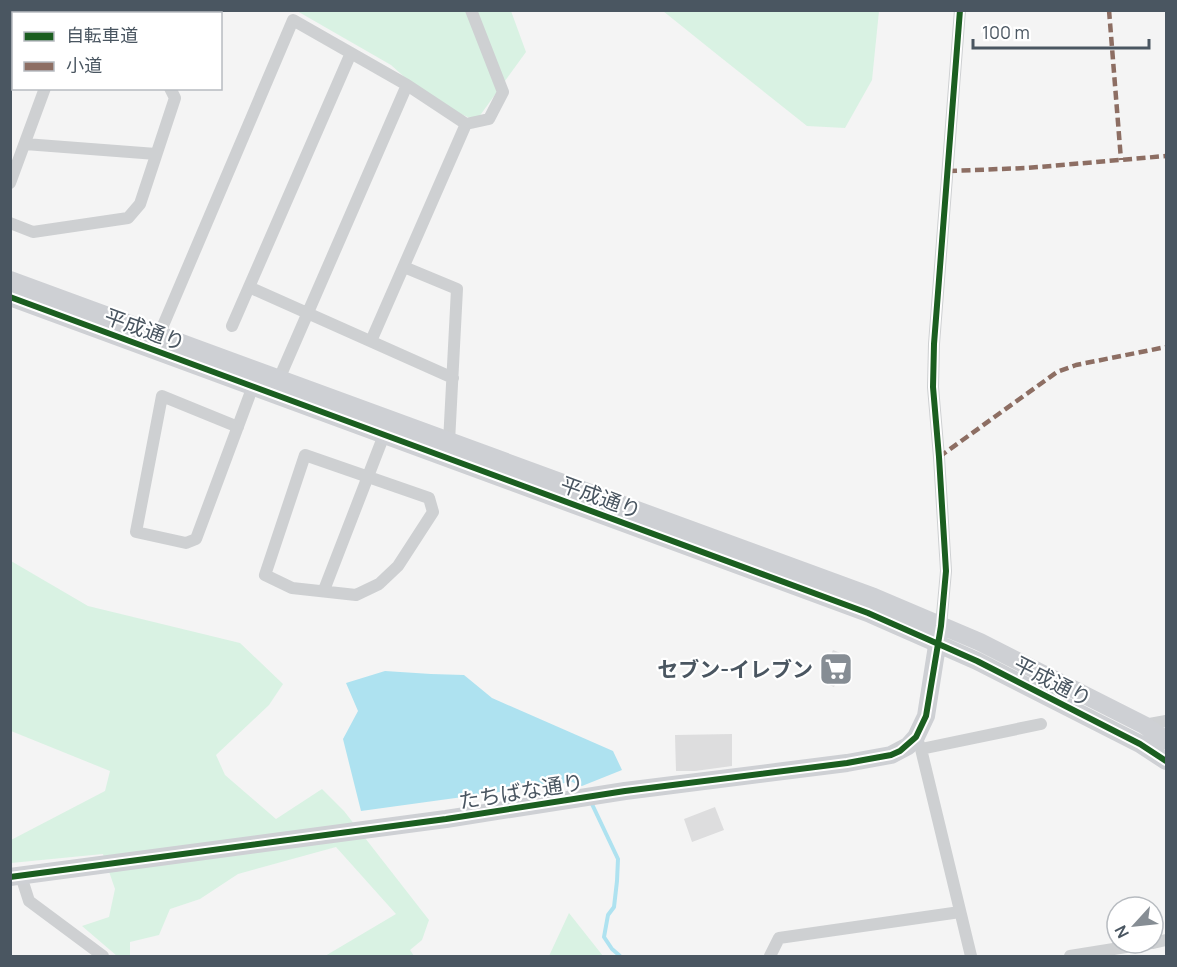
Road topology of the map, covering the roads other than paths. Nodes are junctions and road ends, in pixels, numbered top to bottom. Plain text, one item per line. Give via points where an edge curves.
1 (471, 10) edge
2 (960, 10) edge
3 (351, 53) junction
4 (407, 85) junction
5 (44, 90) edge
6 (171, 90) edge
7 (466, 124) junction
8 (25, 144) junction
9 (156, 154) junction
10 (10, 183) edge
11 (10, 224) edge
12 (404, 267) junction
13 (10, 280) edge
14 (249, 287) junction
15 (10, 297) edge
16 (308, 313) junction
17 (232, 326) dead end
18 (159, 335) junction
19 (371, 341) junction
20 (453, 378) junction
21 (279, 379) junction
22 (253, 387) junction
23 (238, 427) junction
24 (384, 435) junction
25 (450, 442) junction
26 (368, 478) junction
27 (324, 590) junction
28 (939, 634) junction
29 (1167, 721) edge
30 (1041, 724) dead end
31 (1144, 725) junction
32 (1167, 740) edge
33 (919, 743) junction
34 (1167, 761) edge
35 (16, 876) edge
36 (960, 912) junction
37 (1105, 951) edge
38 (103, 957) edge
39 (770, 957) edge
40 (971, 957) edge
41 (1070, 957) edge

1 - 7 street via 503,92 489,118
2 - 28 street via 934,344 933,387 946,571
3 - 4 street
3 - 14 street
3 - 18 street via 293,20
4 - 7 street
4 - 16 street
5 - 8 street
6 - 9 street via 175,98
7 - 12 street
8 - 9 street
8 - 10 street
9 - 11 street via 140,204 128,218 33,232
12 - 19 street
12 - 20 street via 457,289
13 - 18 street, 平成通り
14 - 16 street
14 - 17 street
15 - 22 street, 平成通り
16 - 19 street
16 - 21 street
18 - 21 street, 平成通り
19 - 20 street
20 - 25 street
21 - 25 street, 平成通り
22 - 23 street
22 - 24 street, 平成通り
23 - 23 street via 196,539 186,543 136,532 162,396
24 - 26 street
24 - 28 street, 平成通り via 868,613
25 - 28 street, 平成通り via 874,597
26 - 27 street
26 - 27 street via 429,498 433,512 398,566 379,584 356,595
26 - 27 street via 305,455 265,575 292,588
28 - 31 street, 平成通り via 981,642
28 - 33 street
28 - 34 street, 平成通り via 977,661 1130,738
29 - 31 street
30 - 33 street
31 - 32 street, 平成通り
33 - 35 street, たちばな通り via 891,755 847,763
33 - 36 street
35 - 38 street via 29,901
36 - 39 street via 779,938
36 - 40 street
37 - 41 street

